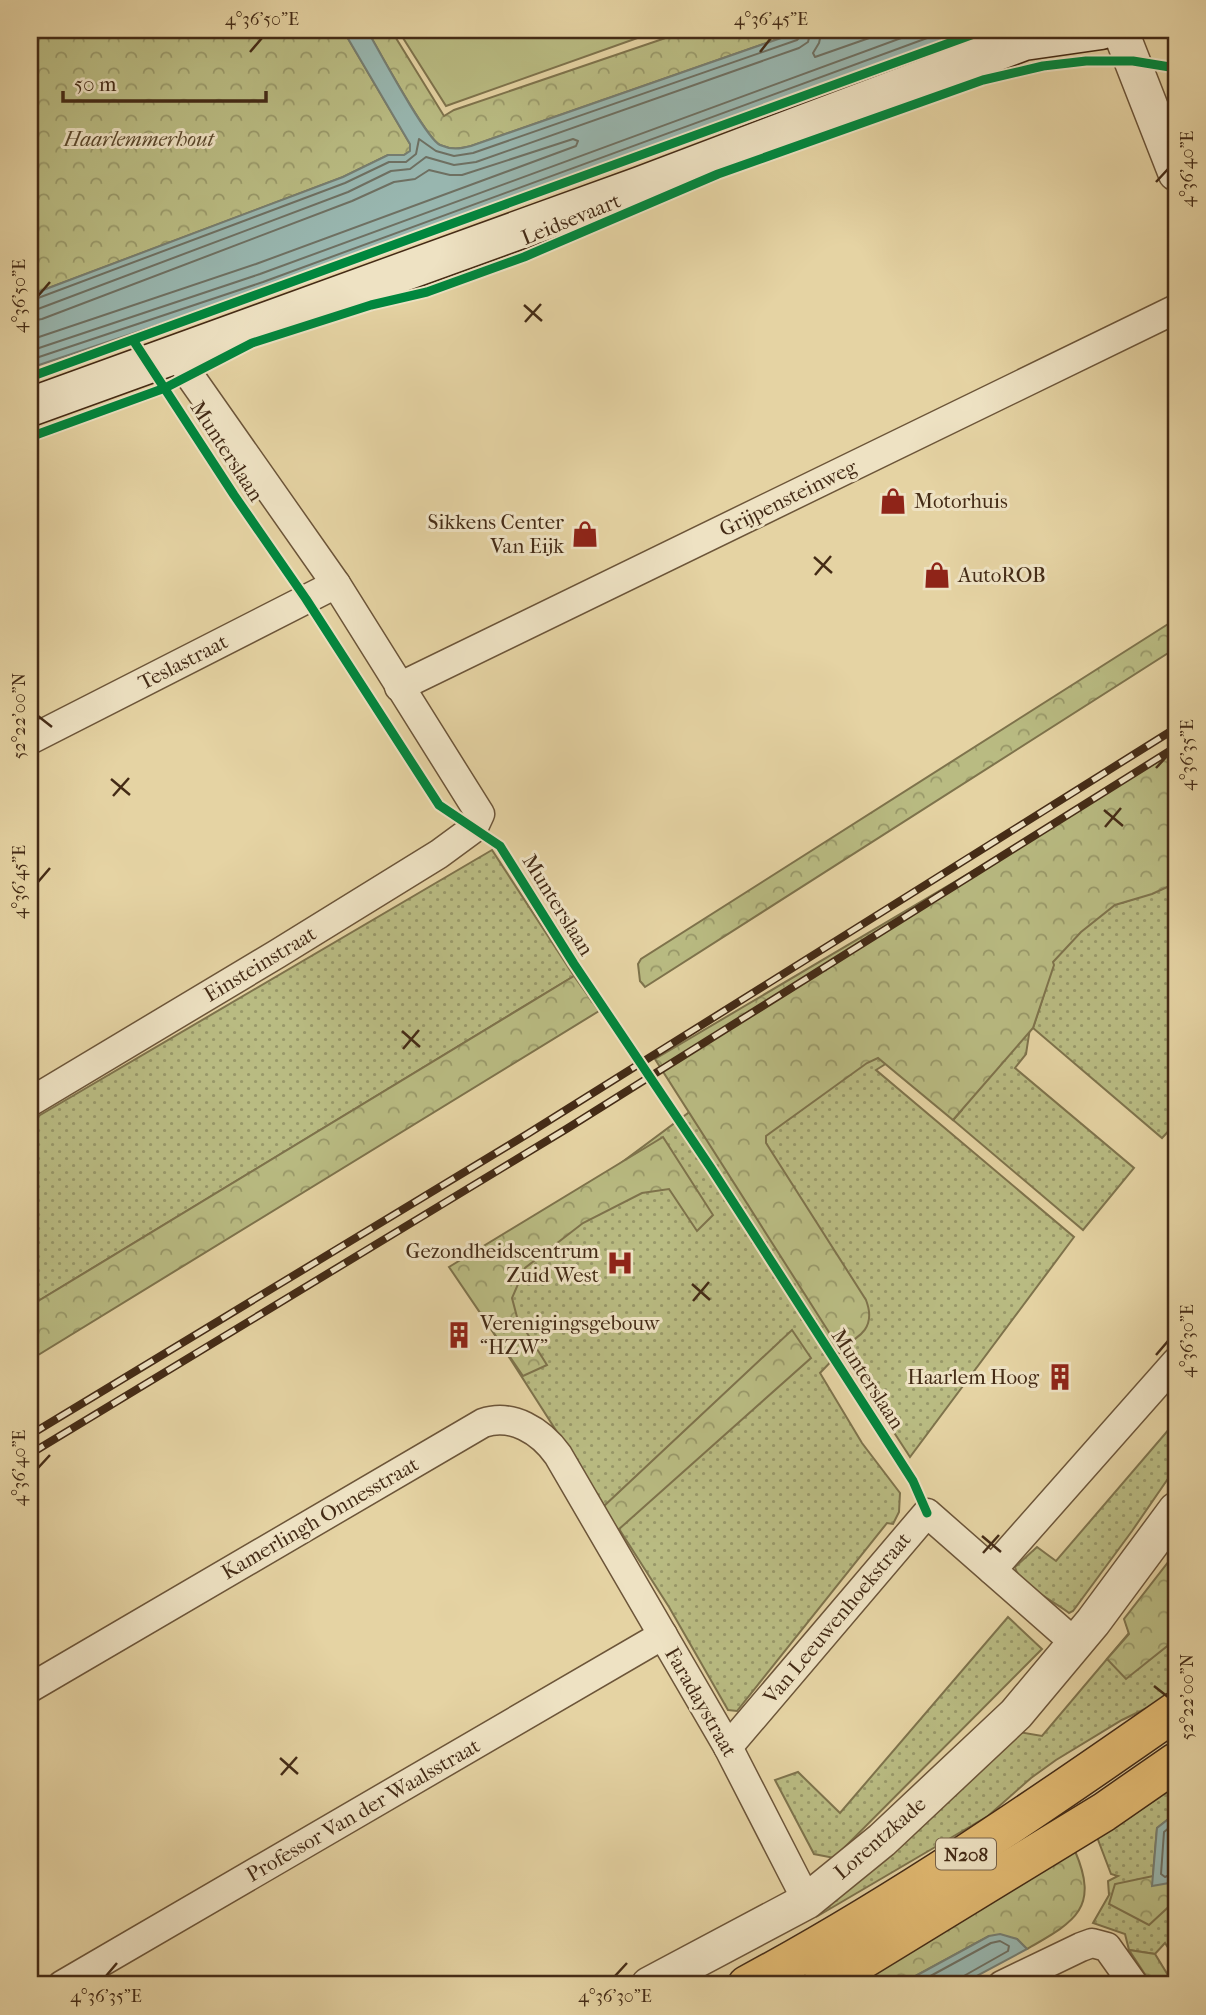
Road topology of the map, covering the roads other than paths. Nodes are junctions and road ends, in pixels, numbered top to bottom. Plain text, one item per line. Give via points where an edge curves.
1 (1101, 30) edge
2 (1120, 30) edge
3 (1176, 173) edge
4 (1176, 309) edge
5 (178, 353) junction
6 (30, 407) edge
7 (336, 584) junction
8 (399, 687) junction
9 (30, 740) edge
10 (480, 814) joint
11 (30, 1102) edge
12 (1176, 1362) edge
13 (587, 1507) joint
14 (1176, 1510) edge
15 (992, 1570) junction
16 (663, 1635) junction
17 (1075, 1643) junction
18 (30, 1688) edge
19 (1176, 1711) edge
20 (729, 1746) junction
21 (1176, 1762) edge
22 (807, 1901) junction
23 (62, 1985) edge
24 (649, 1985) edge
25 (747, 1985) edge
26 (821, 1985) edge
27 (1002, 1985) edge
28 (1134, 1985) edge

1 - 5 main road, Leidsevaart via 1024,41
2 - 3 street
4 - 8 street, Grijpensteinweg
5 - 6 main road, Leidsevaart
5 - 7 street, Munterslaan
7 - 8 street, Munterslaan
7 - 9 street, Teslastraat
8 - 10 street, Munterslaan
10 - 11 street, Einsteinstraat via 474,829 439,854
12 - 15 street
13 - 16 street, Faradaystraat
13 - 18 street, Kamerlingh Onnesstraat via 549,1442 525,1426 495,1419
14 - 17 street, Lorentzkade
15 - 17 street, Van Leeuwenhoekstraat
15 - 20 street, Van Leeuwenhoekstraat via 927,1513
16 - 20 street, Faradaystraat
16 - 23 street, Professor Van der Waalsstraat
17 - 22 street, Lorentzkade via 1006,1723 882,1840
19 - 25 main road, N208 via 992,1839
20 - 22 street, Faradaystraat
21 - 26 main road, N208 via 1104,1812
22 - 24 street, Lorentzkade
27 - 28 street via 1092,1943 1107,1947

